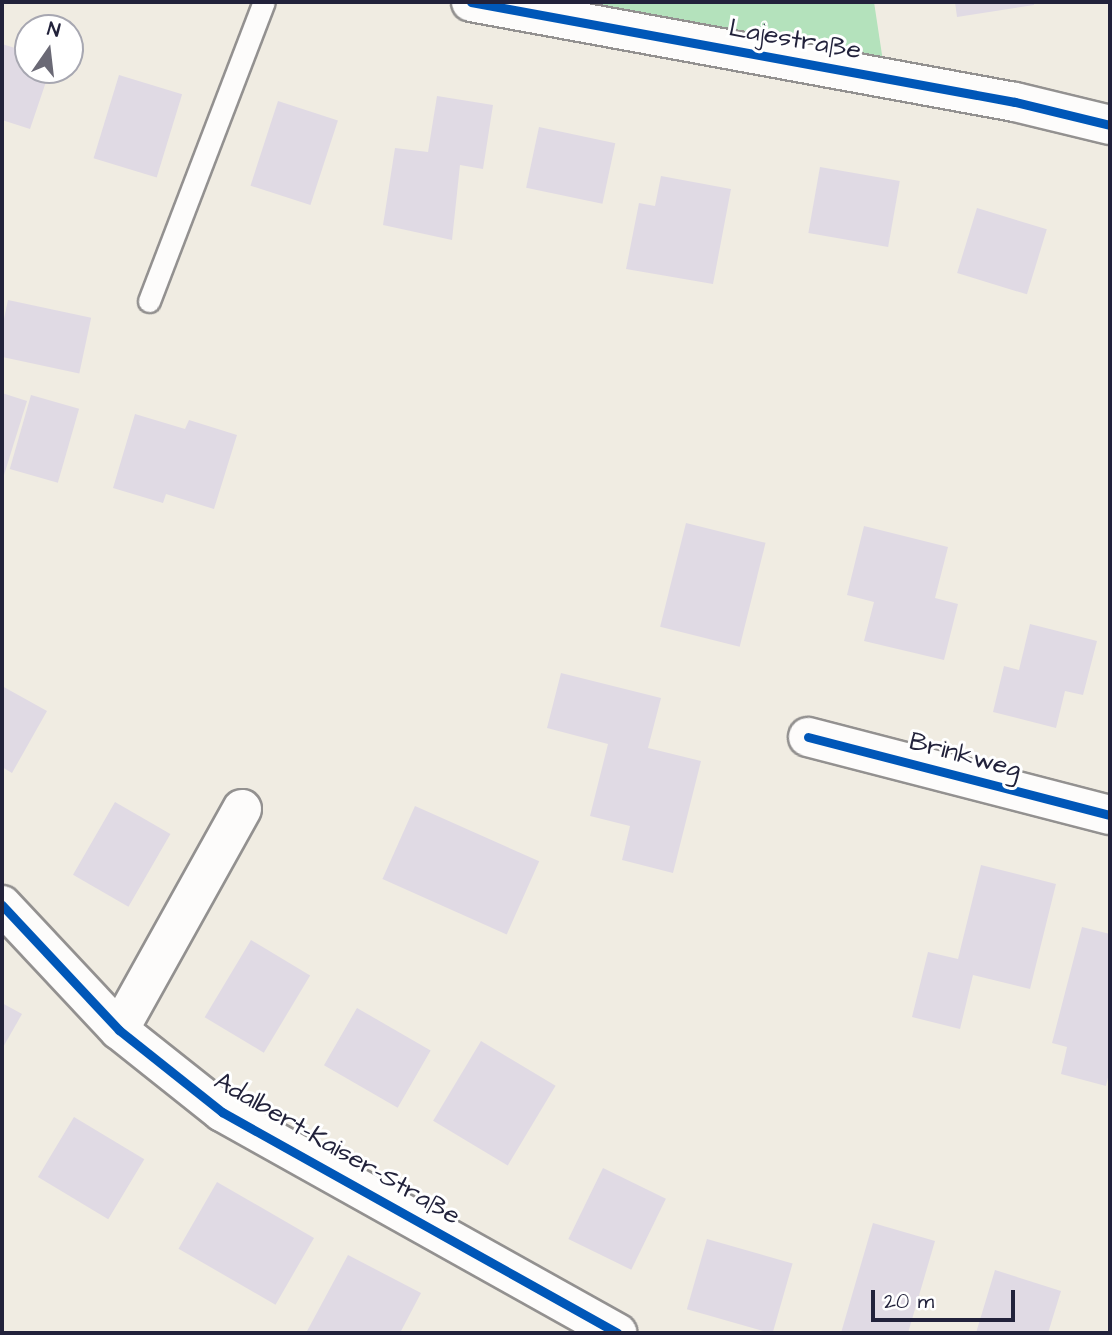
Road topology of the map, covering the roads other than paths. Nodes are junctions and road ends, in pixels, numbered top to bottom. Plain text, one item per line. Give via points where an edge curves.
1 (264, 2) edge
2 (471, 2) edge
3 (1110, 125) edge
4 (149, 301) dead end
5 (808, 737) dead end
6 (242, 809) dead end
7 (1110, 815) edge
8 (2, 905) edge
9 (119, 1030) junction
10 (618, 1333) edge

1 - 4 lane
2 - 3 street, Lajestraße via 1001,100
5 - 7 street, Brinkweg
6 - 9 street
8 - 9 street, Adalbert-Kaiser-Straße
9 - 10 street, Adalbert-Kaiser-Straße via 222,1112

